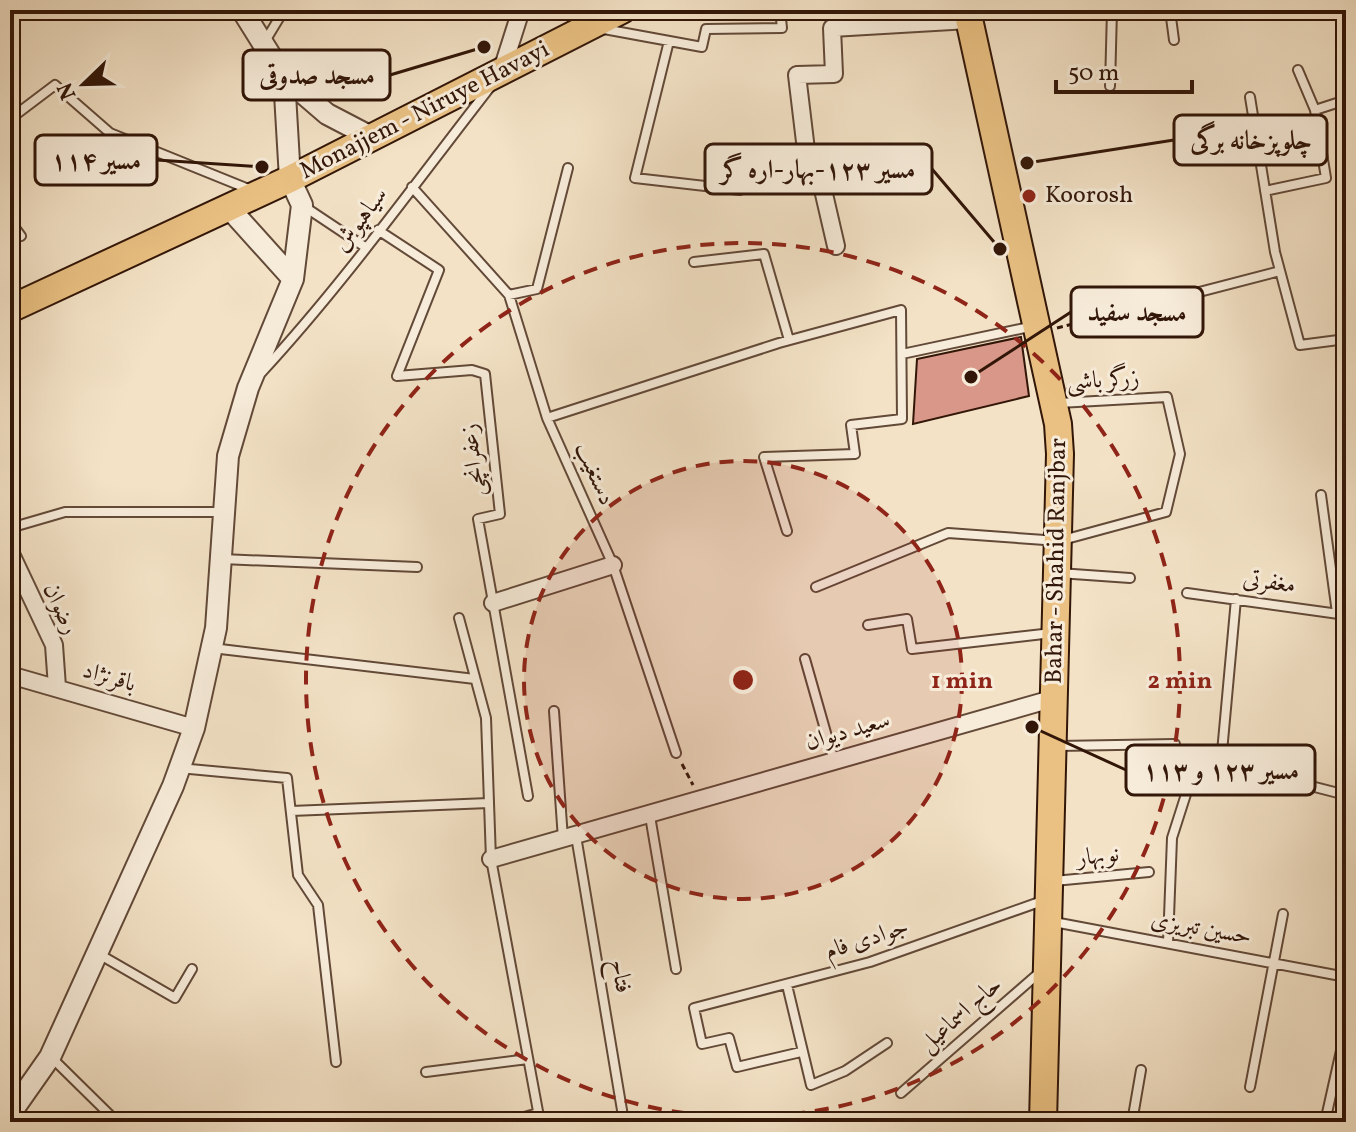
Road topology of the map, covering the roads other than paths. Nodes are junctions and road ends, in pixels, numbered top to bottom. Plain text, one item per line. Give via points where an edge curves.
1 (18, 10) edge
2 (242, 10) edge
3 (284, 10) edge
4 (521, 10) edge
5 (622, 10) edge
6 (780, 10) edge
7 (1112, 10) edge
8 (1170, 10) edge
9 (10, 12) edge
10 (968, 15) edge
11 (591, 26) junction
12 (1174, 40) dead end
13 (669, 41) junction
14 (263, 44) junction
15 (1298, 70) dead end
16 (501, 73) junction
17 (284, 77) junction
18 (1110, 86) dead end
19 (1250, 97) dead end
20 (1346, 100) edge
21 (1315, 110) junction
22 (10, 119) edge
23 (373, 138) junction
24 (568, 168) dead end
25 (290, 179) junction
26 (412, 187) junction
27 (740, 190) dead end
28 (1265, 191) junction
29 (259, 193) junction
30 (302, 205) junction
31 (229, 208) junction
32 (10, 221) edge
33 (378, 230) junction
34 (21, 236) dead end
35 (836, 246) dead end
36 (365, 247) junction
37 (694, 262) dead end
38 (1280, 271) junction
39 (293, 279) junction
40 (509, 295) junction
41 (10, 309) edge
42 (1099, 318) road end
43 (1037, 329) junction
44 (1346, 339) edge
45 (789, 340) junction
46 (902, 354) junction
47 (248, 388) junction
48 (1054, 404) junction
49 (547, 418) junction
50 (1321, 495) dead end
51 (225, 512) junction
52 (10, 528) edge
53 (787, 531) dead end
54 (1059, 541) junction
55 (10, 552) edge
56 (221, 559) junction
57 (613, 565) junction
58 (417, 567) dead end
59 (1058, 573) junction
60 (1130, 578) dead end
61 (816, 587) dead end
62 (1187, 593) dead end
63 (1236, 599) junction
64 (493, 603) junction
65 (1341, 614) edge
66 (459, 618) dead end
67 (868, 625) dead end
68 (1057, 632) junction
69 (212, 647) junction
70 (805, 659) dead end
71 (10, 675) edge
72 (475, 679) junction
73 (57, 687) junction
74 (1055, 698) junction
75 (554, 711) dead end
76 (194, 728) junction
77 (1175, 744) dead end
78 (1053, 746) junction
79 (676, 753) road end
80 (834, 761) junction
81 (179, 768) junction
82 (1188, 788) dead end
83 (1346, 795) edge
84 (528, 796) dead end
85 (489, 803) junction
86 (291, 811) junction
87 (650, 816) junction
88 (570, 838) junction
89 (491, 859) junction
90 (1149, 872) dead end
91 (1049, 901) junction
92 (1283, 914) dead end
93 (1168, 943) junction
94 (97, 953) junction
95 (1272, 963) junction
96 (1047, 966) junction
97 (192, 969) dead end
98 (676, 969) dead end
99 (1346, 977) edge
100 (787, 985) junction
101 (1346, 1028) edge
102 (887, 1043) dead end
103 (801, 1052) junction
104 (50, 1057) junction
105 (528, 1059) junction
106 (336, 1062) dead end
107 (1141, 1070) dead end
108 (426, 1072) dead end
109 (1250, 1087) dead end
110 (901, 1093) dead end
111 (10, 1114) edge
112 (539, 1117) edge
113 (117, 1122) edge
114 (507, 1122) edge
115 (624, 1122) edge
116 (1043, 1122) edge
117 (1132, 1122) edge
118 (1325, 1122) edge

1 - 9 street
2 - 14 street
3 - 14 lane
4 - 16 street
5 - 11 main road, Monajjem - Niruye Havayi
6 - 13 lane via 782,28 706,29 702,47
7 - 18 lane
8 - 12 lane
10 - 35 street via 832,28 834,74 797,75 809,175 821,181
10 - 43 main road, Bahar - Shahid Ranjbar
11 - 13 lane
11 - 16 main road, Monajjem - Niruye Havayi
13 - 27 lane via 635,178
14 - 17 street
15 - 21 lane
16 - 23 main road, Monajjem - Niruye Havayi
16 - 26 lane, سیاهپوش
17 - 23 street via 327,114
17 - 25 street
19 - 28 lane
20 - 21 lane
21 - 28 lane via 1326,178
22 - 29 lane via 55,85 110,133
23 - 25 main road, Monajjem - Niruye Havayi
24 - 40 lane via 537,289
25 - 29 main road, Monajjem - Niruye Havayi
25 - 30 street
26 - 33 lane, سیاهپوش
26 - 40 lane, دستغیب
28 - 38 lane
29 - 31 main road, Monajjem - Niruye Havayi
30 - 36 lane
30 - 39 street
31 - 39 street
31 - 41 main road, Monajjem - Niruye Havayi
32 - 34 lane
33 - 36 lane, سیاهپوش
33 - 64 lane, زعفرانچی via 439,270 397,376 472,370 485,374 500,514 478,519
36 - 47 lane, سیاهپوش via 325,304
37 - 45 lane via 764,254
38 - 42 lane
38 - 44 lane via 1300,345
39 - 47 street
40 - 49 lane, دستغیب
43 - 46 lane
43 - 48 main road, Bahar - Shahid Ranjbar
45 - 46 lane via 901,310
45 - 49 lane
46 - 53 lane via 902,419 851,425 855,454 764,457
47 - 51 street via 228,456
48 - 54 main road, Bahar - Shahid Ranjbar via 1060,454
48 - 54 lane, زرگر باشی via 1167,397 1180,454 1166,512
49 - 57 lane, دستغیب
50 - 65 lane
51 - 52 lane via 65,512
51 - 56 street
54 - 59 main road, Bahar - Shahid Ranjbar
54 - 61 lane via 948,533
55 - 73 street, رضوان via 54,645
56 - 58 lane
56 - 69 street
57 - 64 street
57 - 79 lane, دستغیب
59 - 60 lane
59 - 68 main road, Bahar - Shahid Ranjbar
62 - 63 lane, مغفرتی
63 - 65 lane, مغفرتی
63 - 83 lane via 1221,763
64 - 84 lane, زعفرانچی
66 - 72 lane
67 - 68 lane via 907,619 912,649
68 - 74 main road, Bahar - Shahid Ranjbar
69 - 72 lane
69 - 76 street
70 - 80 lane
71 - 73 street, باقرنژاد
72 - 85 lane via 486,718
73 - 76 street, باقرنژاد
74 - 78 main road, Bahar - Shahid Ranjbar
74 - 80 street, سعید دیوان
75 - 88 lane, فتاح
76 - 81 street
77 - 78 lane
78 - 91 main road, Bahar - Shahid Ranjbar
80 - 87 street, سعید دیوان
81 - 86 lane via 287,778
81 - 94 street
82 - 93 lane via 1172,838
85 - 86 lane
85 - 89 lane
86 - 106 lane via 298,875 318,905
87 - 88 street, سعید دیوان
87 - 98 lane
88 - 89 street, سعید دیوان
88 - 115 lane, فتاح
89 - 105 lane
90 - 91 lane, نوبهار
91 - 93 lane, حسین تبریزی
91 - 96 main road, Bahar - Shahid Ranjbar
91 - 100 lane, جوادی فام
92 - 95 lane
93 - 95 lane, حسین تبریزی
94 - 97 lane via 175,998
94 - 104 street
95 - 99 lane, حسین تبریزی
95 - 109 lane
96 - 110 lane, حاج اسماعیل
96 - 116 main road, Bahar - Shahid Ranjbar
100 - 103 lane
100 - 103 lane, جوادی فام via 694,1008 702,1044 729,1038 737,1067
101 - 118 lane
102 - 103 lane via 845,1071 811,1085
104 - 111 street
104 - 113 lane
105 - 108 lane
105 - 112 lane
107 - 117 lane
112 - 114 lane

